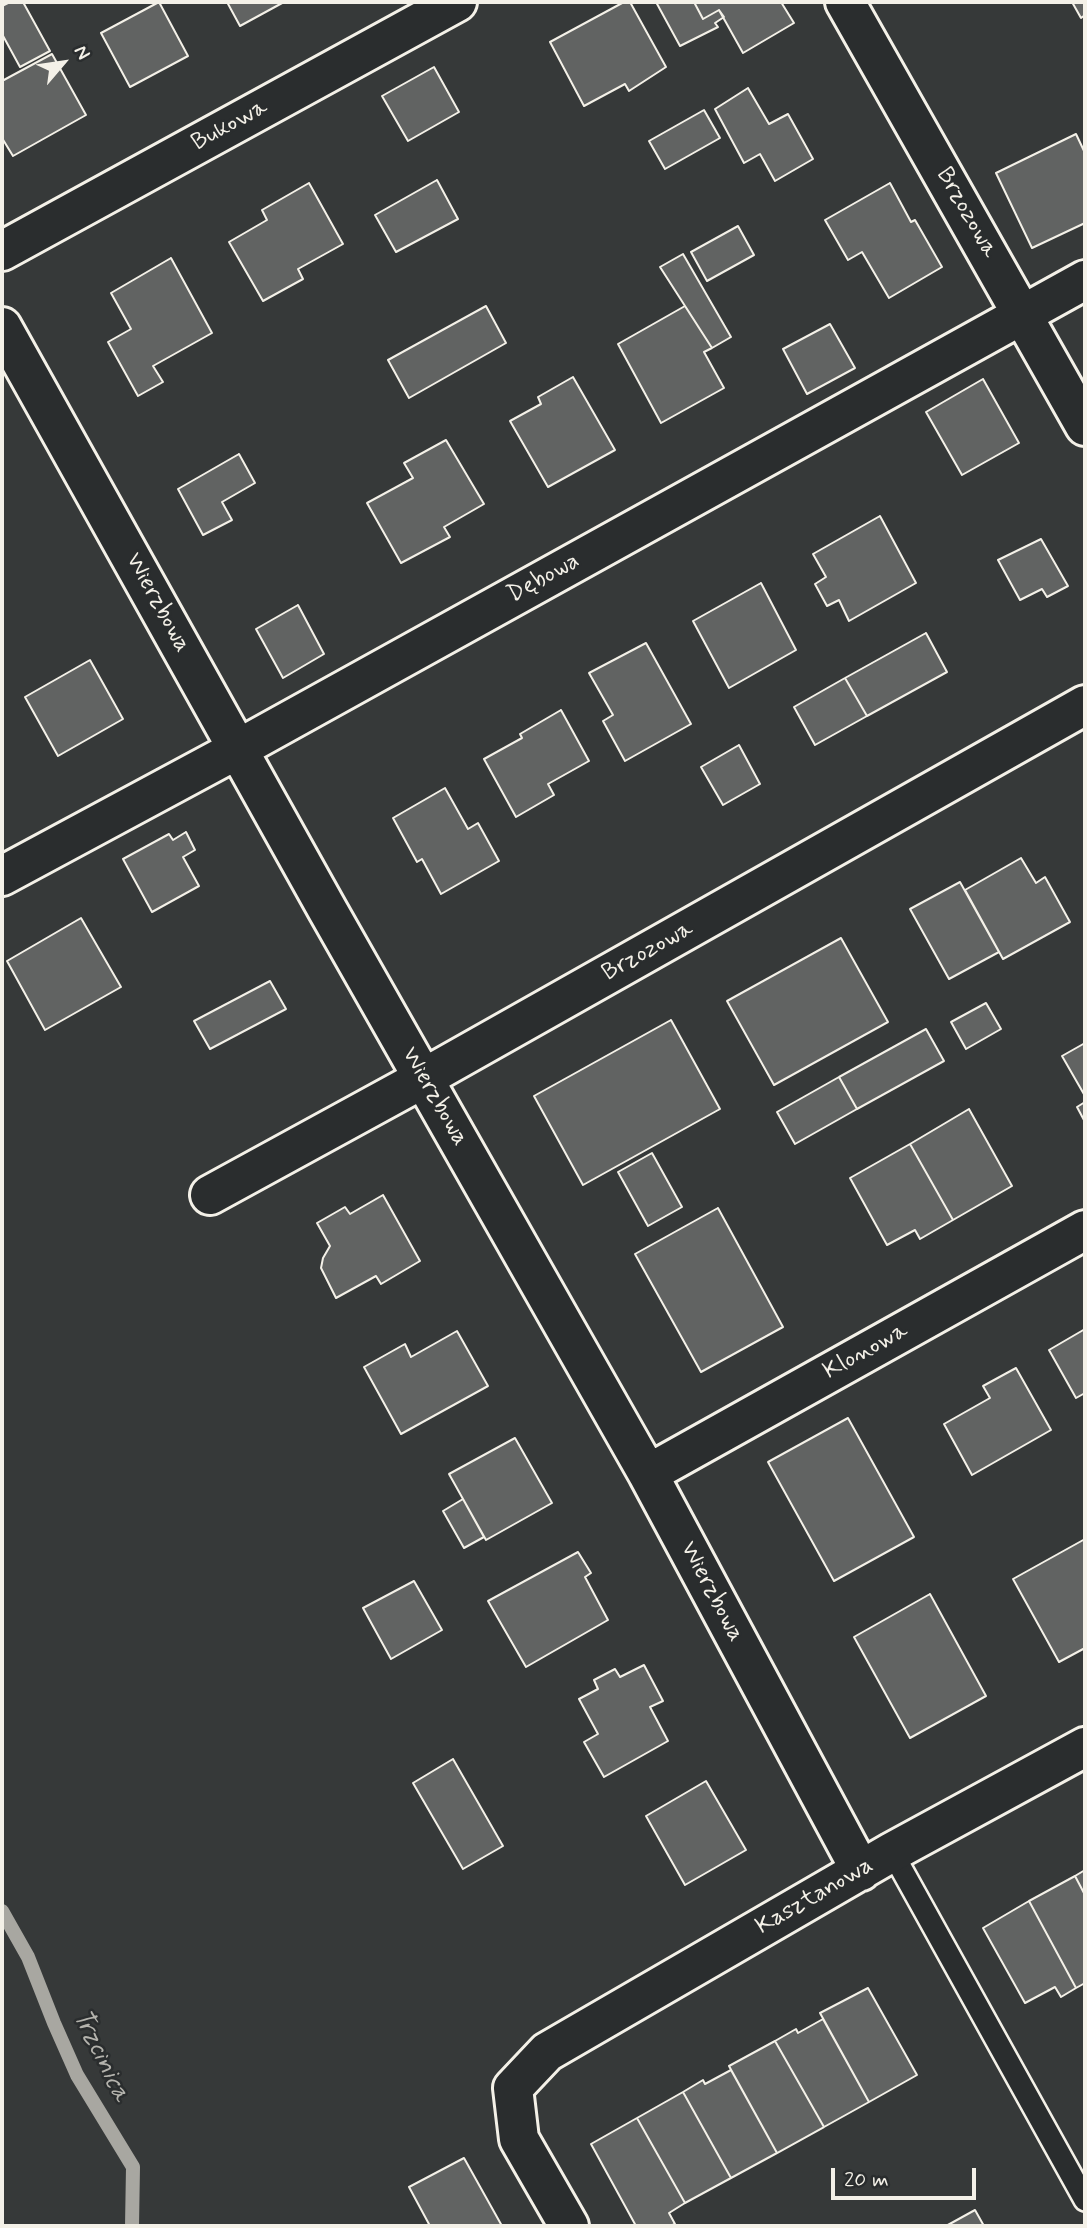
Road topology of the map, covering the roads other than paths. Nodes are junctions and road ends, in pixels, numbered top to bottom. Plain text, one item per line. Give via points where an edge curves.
1 (457, 2) edge
2 (845, 2) edge
3 (2, 251) edge
4 (1085, 280) edge
5 (1024, 314) junction
6 (2, 327) edge
7 (1085, 426) edge
8 (1085, 705) edge
9 (238, 749) junction
10 (2, 876) edge
11 (424, 1078) junction
12 (210, 1195) dead end
13 (1085, 1230) edge
14 (648, 1474) junction
15 (1085, 1747) edge
16 (876, 1862) junction
17 (1085, 2200) edge
18 (569, 2226) edge

1 - 3 street, Bukowa
2 - 5 street, Brzozowa
4 - 5 street, Dębowa
5 - 7 street, Brzozowa
5 - 9 street, Dębowa
6 - 9 street, Wierzbowa
8 - 11 street, Brzozowa
9 - 10 street, Dębowa
9 - 11 street, Wierzbowa
11 - 12 street, Brzozowa
11 - 14 street, Wierzbowa
13 - 14 street, Klonowa
14 - 16 street, Wierzbowa
15 - 16 street, Kasztanowa
16 - 17 lane
16 - 18 street, Kasztanowa via 547,2052 513,2088 519,2139

